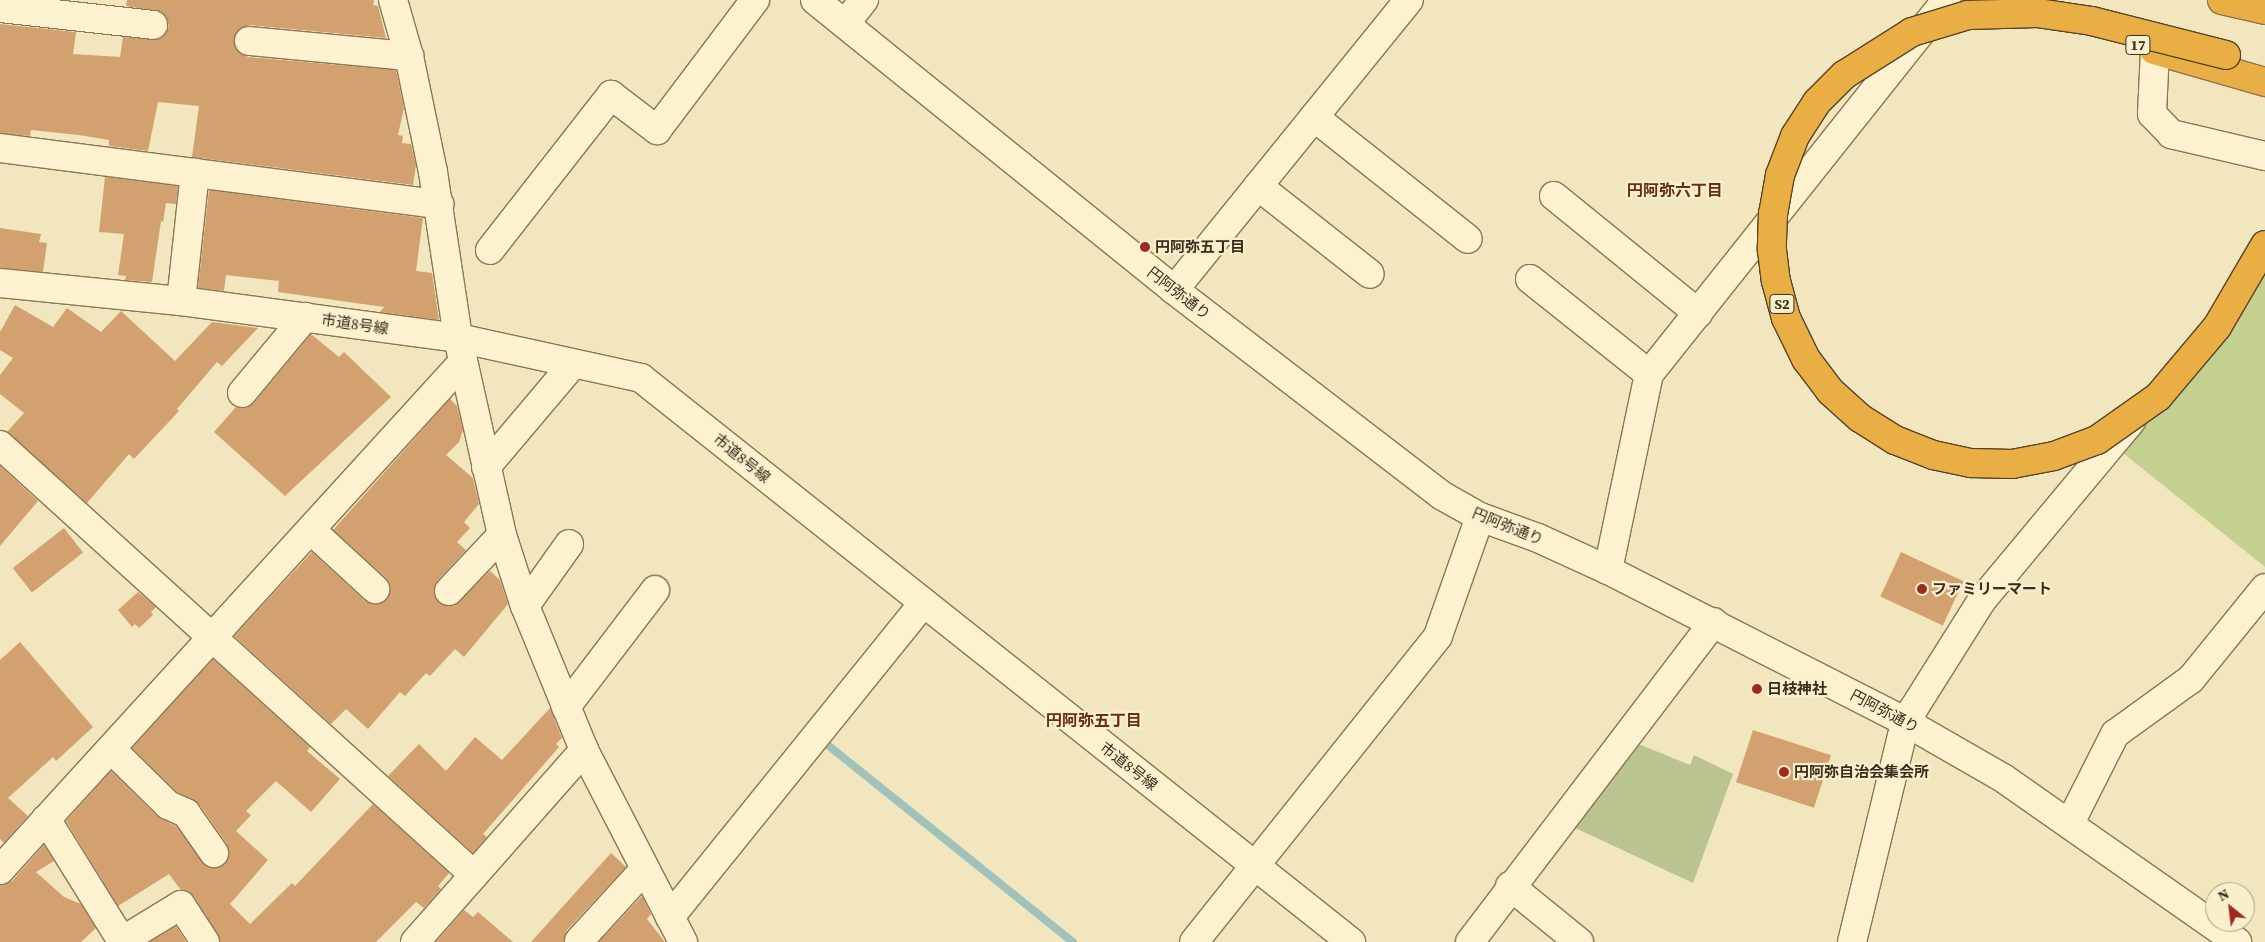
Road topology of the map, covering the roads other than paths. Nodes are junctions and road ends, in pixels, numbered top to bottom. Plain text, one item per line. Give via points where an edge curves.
1 (393, 0) edge
2 (754, 0) edge
3 (815, 0) edge
4 (864, 0) edge
5 (1409, 0) edge
6 (1947, 0) edge
7 (2013, 0) edge
8 (2222, 0) edge
9 (0, 8) edge
10 (2265, 10) edge
11 (845, 24) junction
12 (153, 25) dead end
13 (249, 41) dead end
14 (2155, 50) junction
15 (409, 56) junction
16 (2265, 69) edge
17 (2265, 82) edge
18 (1314, 117) junction
19 (0, 148) edge
20 (2265, 156) edge
21 (195, 173) junction
22 (1258, 186) junction
23 (1554, 196) dead end
24 (439, 204) junction
25 (1468, 239) dead end
26 (2265, 245) edge
27 (490, 250) dead end
28 (2265, 255) edge
29 (1370, 274) dead end
30 (1530, 280) dead end
31 (0, 283) edge
32 (1174, 290) junction
33 (181, 301) junction
34 (1698, 313) junction
35 (305, 317) junction
36 (461, 350) junction
37 (573, 364) junction
38 (1649, 374) junction
39 (242, 393) dead end
40 (0, 445) edge
41 (486, 467) junction
42 (1480, 517) junction
43 (312, 531) junction
44 (502, 535) junction
45 (568, 544) dead end
46 (1608, 570) junction
47 (2265, 588) edge
48 (374, 589) dead end
49 (655, 590) dead end
50 (449, 591) dead end
51 (923, 604) junction
52 (524, 606) junction
53 (1714, 622) junction
54 (215, 636) junction
55 (566, 708) junction
56 (1908, 723) junction
57 (111, 749) junction
58 (584, 750) junction
59 (46, 819) junction
60 (2070, 823) junction
61 (214, 853) dead end
62 (1256, 866) junction
63 (0, 870) edge
64 (644, 870) junction
65 (474, 874) junction
66 (1510, 886) junction
67 (670, 917) junction
68 (579, 941) edge
69 (205, 942) edge
70 (415, 942) edge
71 (683, 942) edge
72 (1194, 942) edge
73 (1351, 942) edge
74 (1470, 942) edge
75 (1579, 942) edge
76 (1852, 942) edge
77 (2237, 942) edge

1 - 15 street
2 - 27 street via 657,130 611,95
3 - 11 street, 円阿弥通り
4 - 11 street
5 - 18 street
6 - 34 street
7 - 14 highway, 17 via 2082,27
8 - 10 highway
9 - 12 street
11 - 32 street, 円阿弥通り
13 - 15 street
14 - 17 highway, 17
14 - 20 street via 2152,114 2171,134
15 - 24 street
16 - 26 highway, S2, bridge via 2226,55 2120,28 2037,13 1987,13 1932,24 1862,61 1817,102 1786,155 1771,233 1776,281 1786,318 1806,359 1830,391 1860,418 1914,449 1952,460 1991,465 2033,461 2075,449 2139,413 2174,382 2199,352 2232,305
18 - 22 street
18 - 25 street
19 - 21 street
21 - 24 street
21 - 33 street
22 - 29 street
22 - 32 street
23 - 34 street
24 - 36 street
28 - 56 street via 1982,600
30 - 38 street
31 - 33 street, 市道8号線
32 - 42 street, 円阿弥通り via 1407,472
33 - 35 street, 市道8号線
34 - 38 street
35 - 36 street, 市道8号線
35 - 39 street
36 - 37 street, 市道8号線
36 - 41 street
36 - 43 street
37 - 41 street
37 - 51 street, 市道8号線 via 641,378
38 - 46 street
40 - 54 street
41 - 44 street
42 - 46 street, 円阿弥通り via 1538,538
42 - 62 street via 1438,636
43 - 48 street
43 - 54 street
44 - 50 street
44 - 52 street
45 - 52 street
46 - 53 street, 円阿弥通り
47 - 60 street via 2191,679 2115,734
49 - 55 street
51 - 62 street, 市道8号線
51 - 67 street
52 - 55 street
53 - 56 street, 円阿弥通り
53 - 66 street
54 - 57 street
54 - 65 street
55 - 58 street
56 - 60 street, 円阿弥通り via 2003,778
56 - 76 street
57 - 59 street
57 - 61 street via 168,805 186,813
58 - 64 street
58 - 65 street
59 - 63 street
59 - 69 street via 122,941 181,905
60 - 77 street, 円阿弥通り
62 - 72 street
62 - 73 street, 市道8号線
64 - 67 street
64 - 68 street
65 - 70 street
66 - 74 street
66 - 75 street
67 - 71 street

